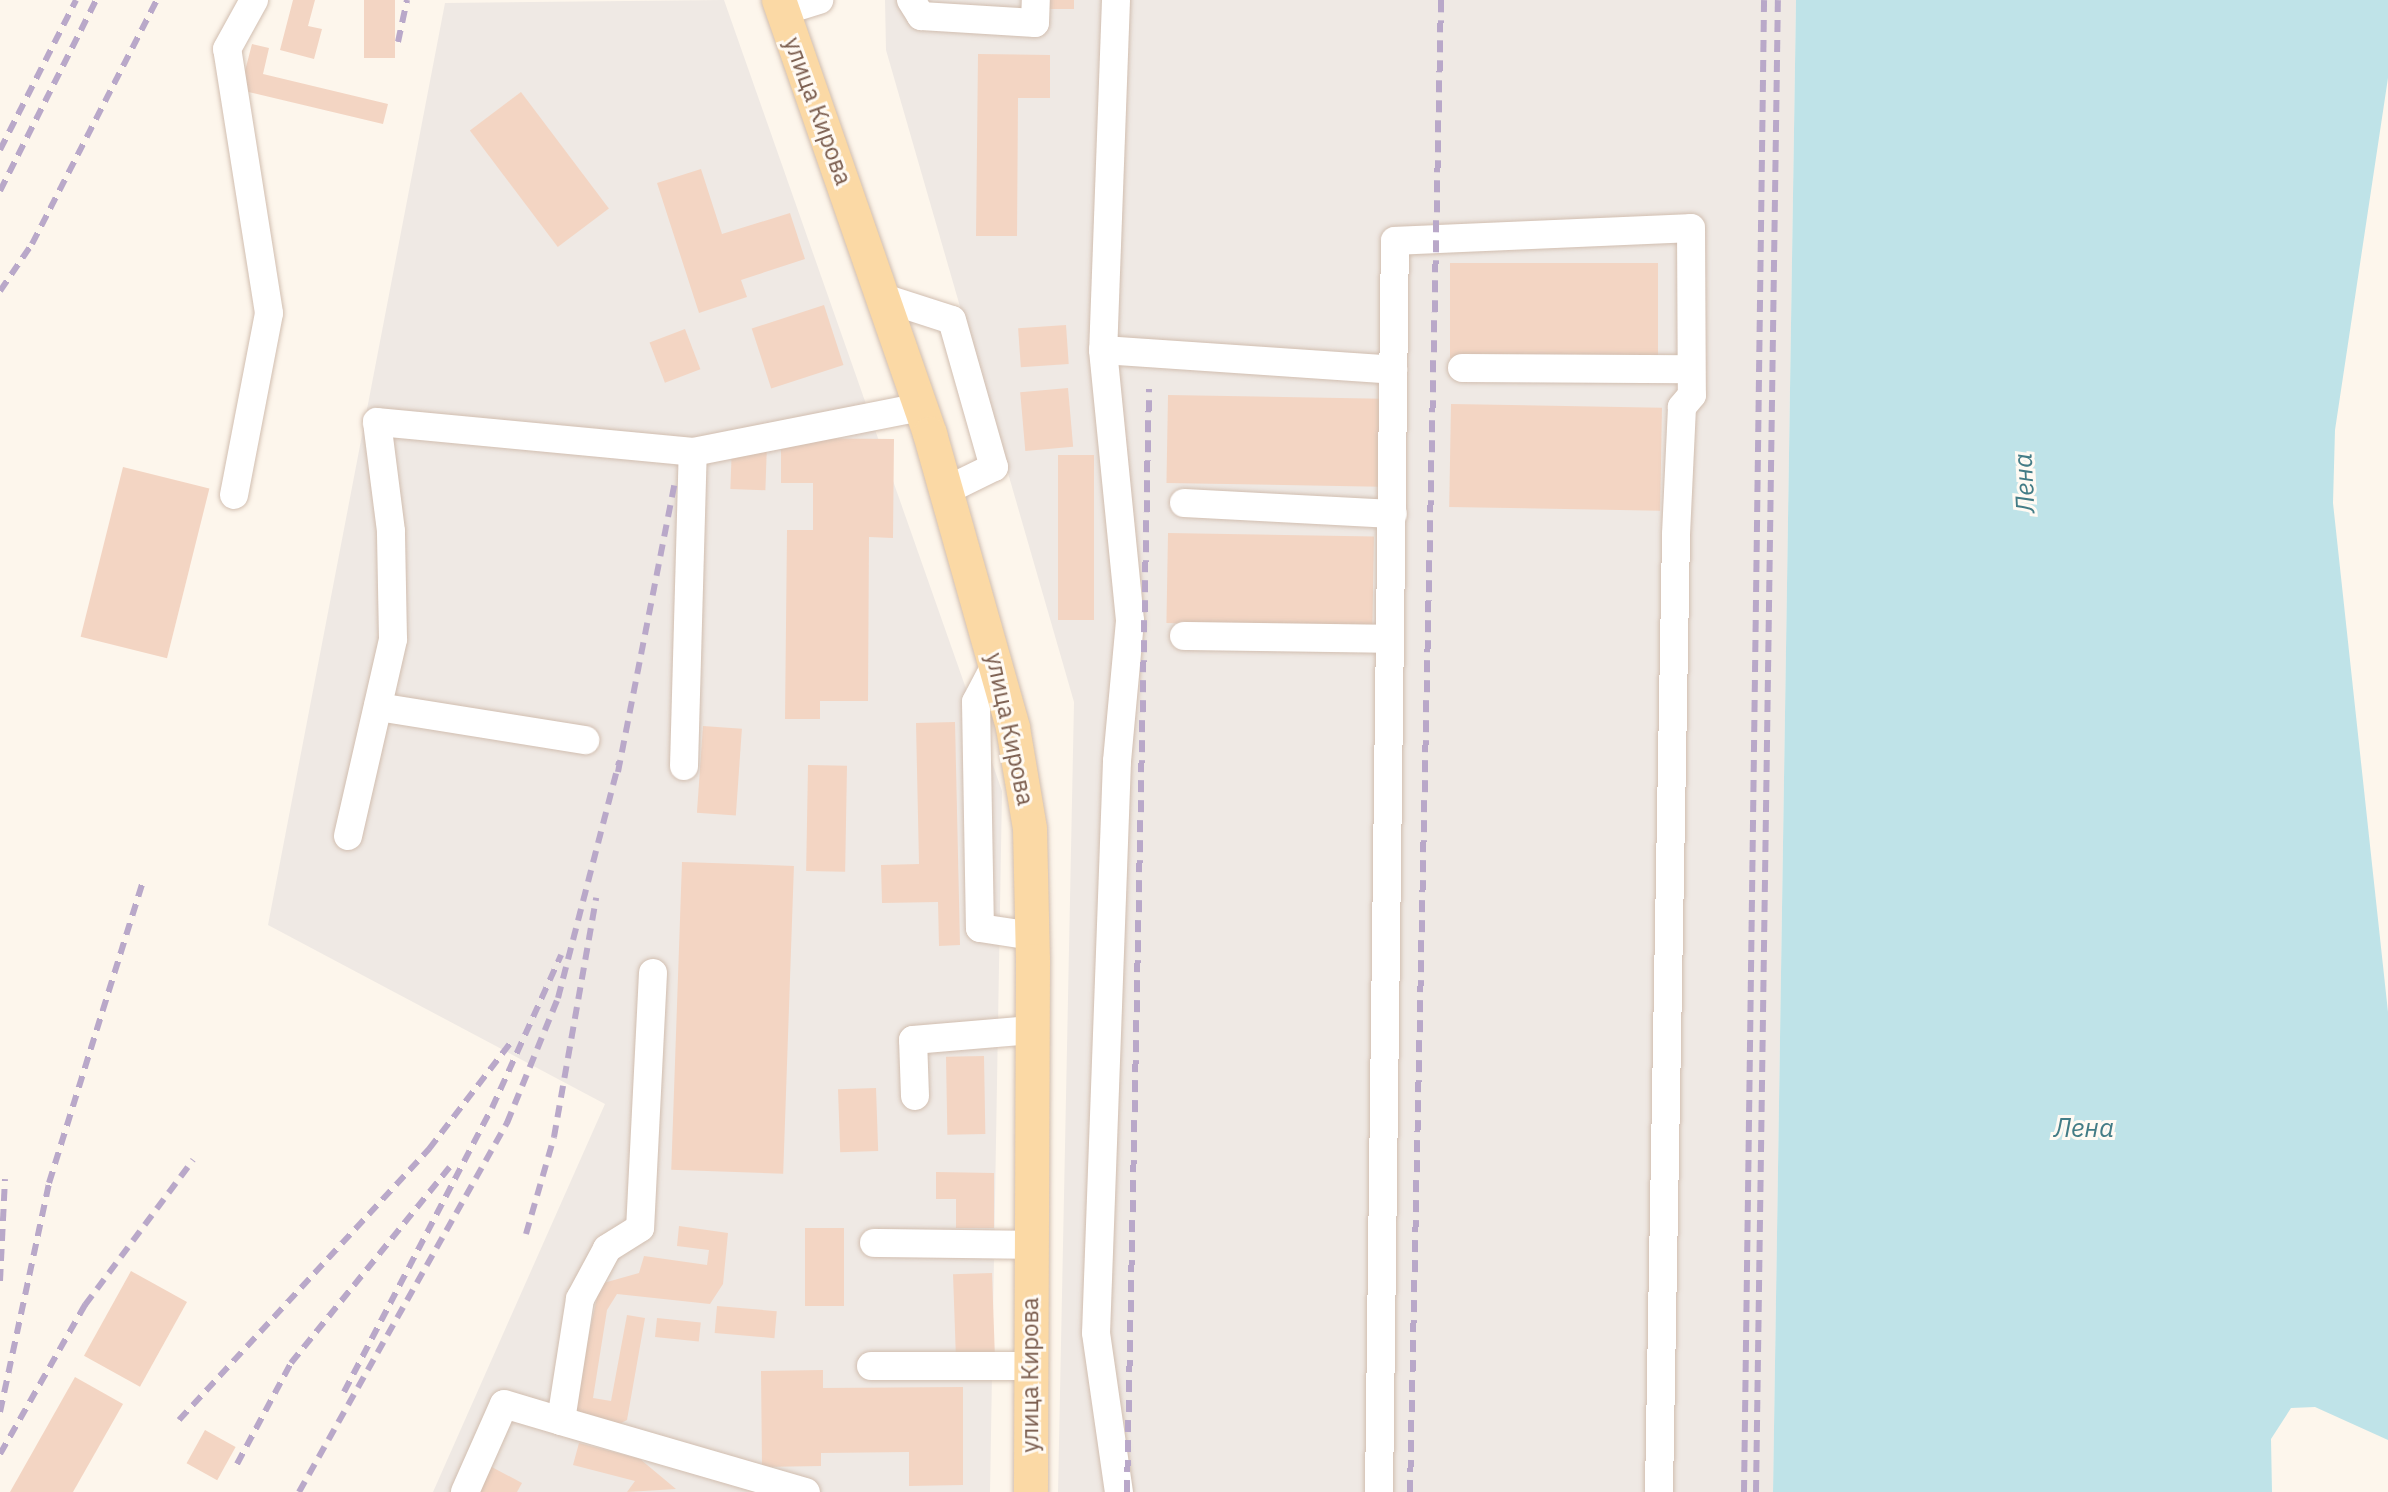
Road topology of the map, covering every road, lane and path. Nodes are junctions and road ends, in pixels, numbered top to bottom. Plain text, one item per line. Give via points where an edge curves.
1 (254, 0) edge
2 (819, 0) edge
3 (911, 0) edge
4 (1036, 0) edge
5 (1116, 0) edge
6 (781, 5) edge
7 (884, 298) junction
8 (1103, 350) junction
9 (1462, 368) dead end
10 (1691, 369) junction
11 (1393, 370) junction
12 (920, 407) junction
13 (693, 452) junction
14 (947, 490) junction
15 (234, 495) dead end
16 (1184, 503) dead end
17 (1393, 514) junction
18 (1184, 636) dead end
19 (1388, 639) junction
20 (997, 662) junction
21 (378, 707) junction
22 (585, 740) dead end
23 (684, 766) dead end
24 (348, 836) dead end
25 (1033, 936) junction
26 (653, 973) dead end
27 (1032, 1030) junction
28 (915, 1096) dead end
29 (874, 1243) dead end
30 (1029, 1245) junction
31 (871, 1366) dead end
32 (1030, 1366) junction
33 (561, 1421) junction
34 (748, 1485) edge
35 (465, 1492) edge
36 (806, 1492) edge
37 (1031, 1492) edge
38 (1119, 1492) edge
39 (1379, 1492) edge
40 (1659, 1492) edge

1 - 15 lane via 227,49 269,313
2 - 6 lane
3 - 4 lane via 921,16 1035,23
5 - 8 lane
6 - 7 main road, улица Кирова
7 - 12 main road, улица Кирова
7 - 14 lane via 952,320 994,467
8 - 11 lane
8 - 38 lane via 1130,621 1117,761 1096,1333
9 - 10 lane
10 - 11 lane via 1691,228 1395,241
10 - 40 lane via 1692,395 1682,407 1676,535
11 - 17 lane
12 - 13 lane
12 - 14 main road, улица Кирова
13 - 21 lane via 377,422 391,531 393,639
13 - 23 lane
14 - 20 main road, улица Кирова
16 - 17 lane
17 - 19 lane
18 - 19 lane
19 - 39 lane
20 - 25 main road, улица Кирова via 1030,829
20 - 25 lane via 976,702 980,928
21 - 22 lane
21 - 24 lane
25 - 27 main road, улица Кирова
26 - 33 lane via 640,1228 607,1249 580,1299
27 - 28 lane via 913,1040
27 - 30 main road, улица Кирова
29 - 30 lane
30 - 32 main road, улица Кирова
31 - 32 lane
32 - 37 main road, улица Кирова
33 - 34 lane
33 - 35 lane via 504,1404
34 - 36 lane

